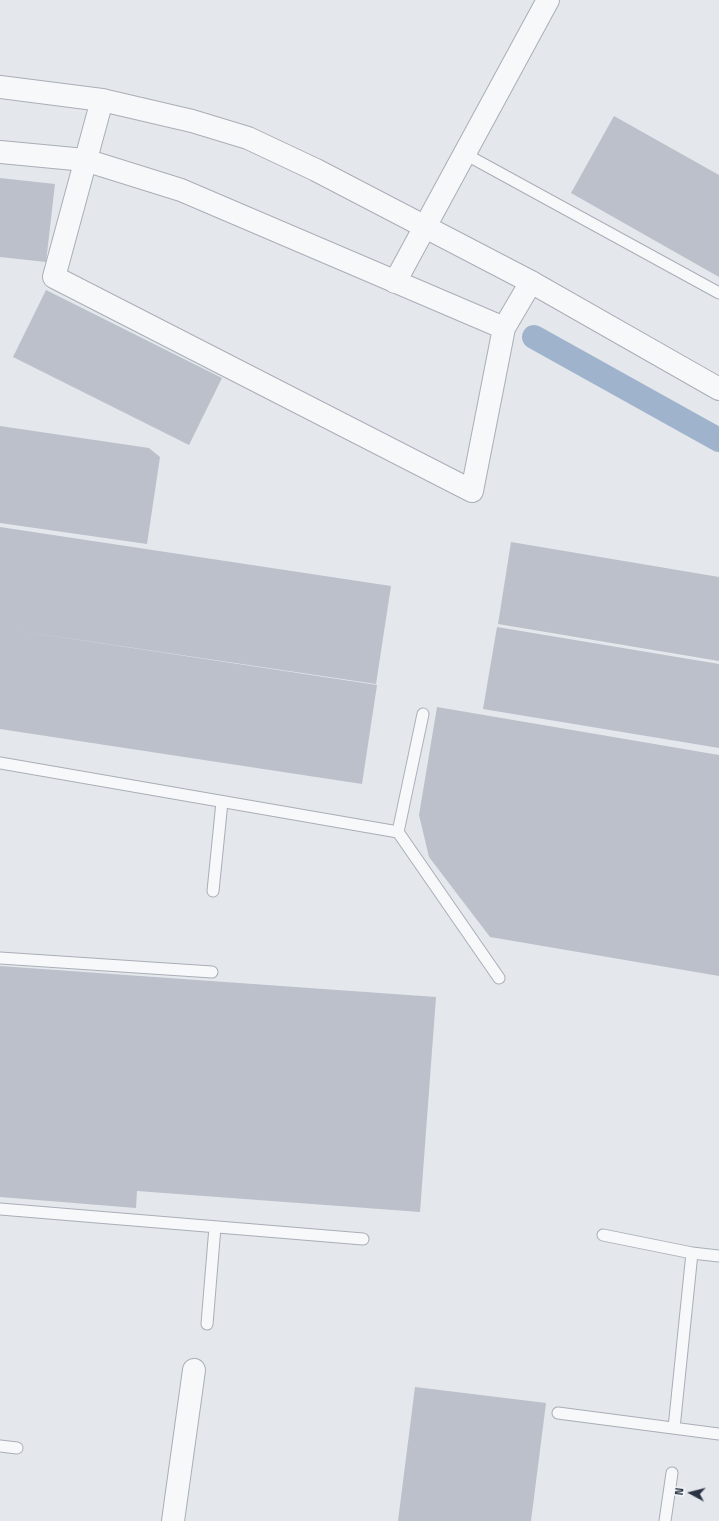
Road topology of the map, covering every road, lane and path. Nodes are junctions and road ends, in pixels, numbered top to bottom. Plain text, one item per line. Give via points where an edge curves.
1 (547, 0) edge
2 (0, 87) edge
3 (102, 100) junction
4 (0, 152) edge
5 (465, 154) junction
6 (85, 160) junction
7 (425, 227) junction
8 (395, 282) junction
9 (531, 282) junction
10 (719, 293) edge
11 (504, 328) junction
12 (719, 389) edge
13 (423, 714) dead end
14 (0, 763) edge
15 (222, 802) junction
16 (398, 832) junction
17 (213, 891) dead end
18 (0, 958) edge
19 (212, 972) dead end
20 (499, 978) dead end
21 (0, 1209) edge
22 (215, 1227) junction
23 (603, 1235) dead end
24 (363, 1239) dead end
25 (692, 1253) junction
26 (719, 1256) edge
27 (207, 1324) dead end
28 (194, 1370) dead end
29 (558, 1413) dead end
30 (674, 1428) junction
31 (719, 1434) edge
32 (0, 1446) edge
33 (18, 1448) dead end
34 (672, 1473) dead end
35 (173, 1521) edge
36 (665, 1521) edge

1 - 5 street
2 - 3 street
3 - 6 street
3 - 7 street via 192,121 248,138
4 - 6 street
5 - 7 street
5 - 10 lane
6 - 8 street via 181,190
6 - 11 street via 54,277 472,491
7 - 8 street
7 - 9 street
8 - 11 street
9 - 11 street
9 - 12 street
13 - 16 lane
14 - 15 lane
15 - 16 lane
15 - 17 lane
16 - 20 lane
18 - 19 lane
21 - 22 lane
22 - 24 lane
22 - 27 lane
23 - 25 lane
25 - 26 lane
25 - 30 lane
28 - 35 street
29 - 30 lane
30 - 31 lane
32 - 33 lane
34 - 36 lane

